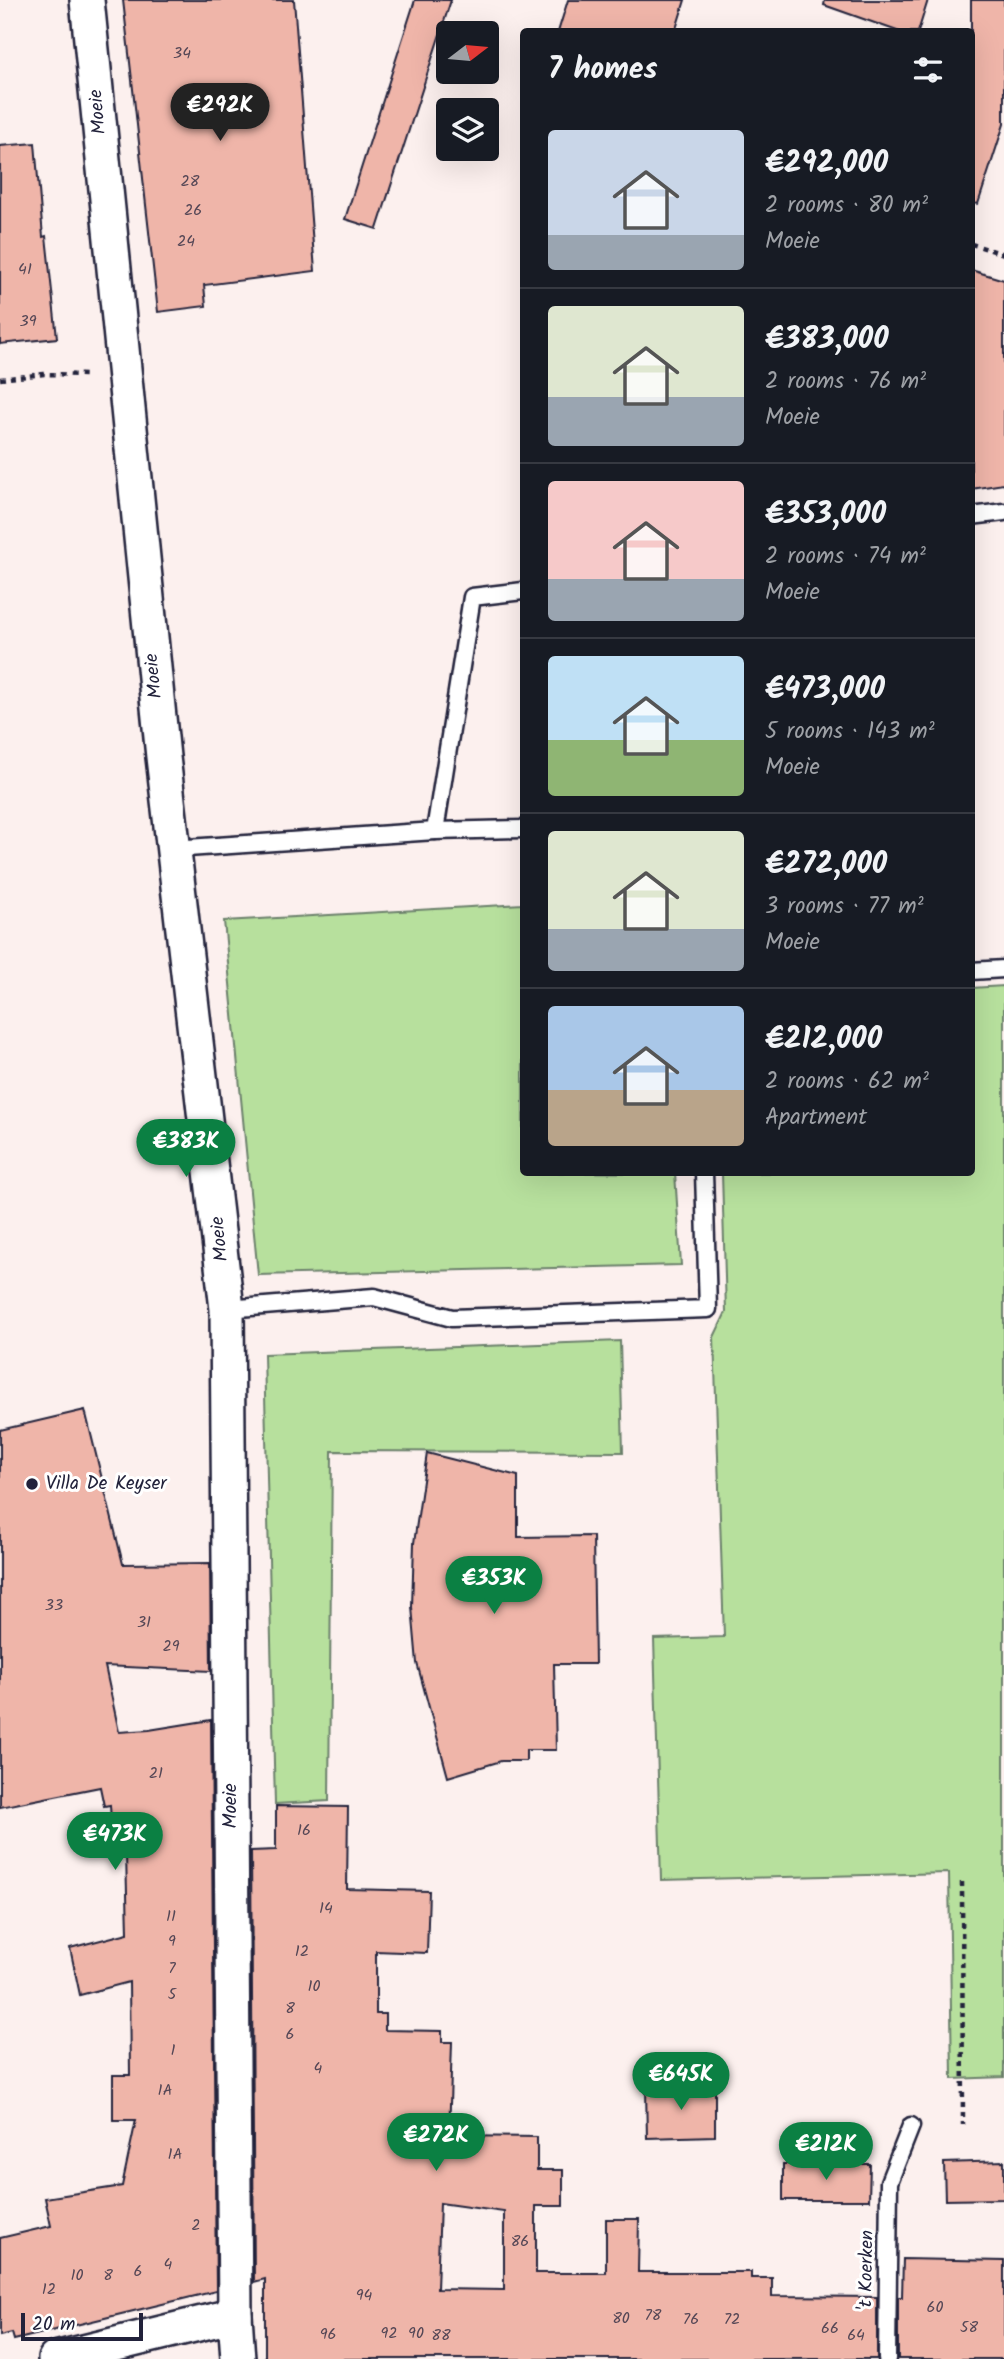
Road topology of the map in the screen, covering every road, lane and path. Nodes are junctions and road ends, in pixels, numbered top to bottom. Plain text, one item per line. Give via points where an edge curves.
1 (88, 0) edge
2 (975, 245) edge
3 (1004, 254) edge
4 (123, 376) junction
5 (0, 379) edge
6 (1004, 512) edge
7 (975, 516) edge
8 (520, 591) edge
9 (520, 829) edge
10 (435, 831) junction
11 (173, 849) junction
12 (1004, 969) edge
13 (975, 971) edge
14 (705, 1176) edge
15 (228, 1309) junction
16 (962, 1882) dead end
17 (963, 2125) dead end
18 (911, 2126) dead end
19 (235, 2315) junction
20 (55, 2359) edge
21 (239, 2359) edge
22 (887, 2359) edge

1 - 4 street, Moeie
2 - 3 path
4 - 5 path via 44,374
4 - 11 street, Moeie
6 - 7 lane
8 - 10 lane via 472,597
9 - 10 lane
10 - 11 lane
11 - 15 street, Moeie
12 - 13 lane
14 - 15 lane via 708,1309 452,1318 374,1297
15 - 19 street, Moeie
16 - 17 path
18 - 22 lane, 't Koerken via 889,2182
19 - 20 street
19 - 21 street, Moeie

